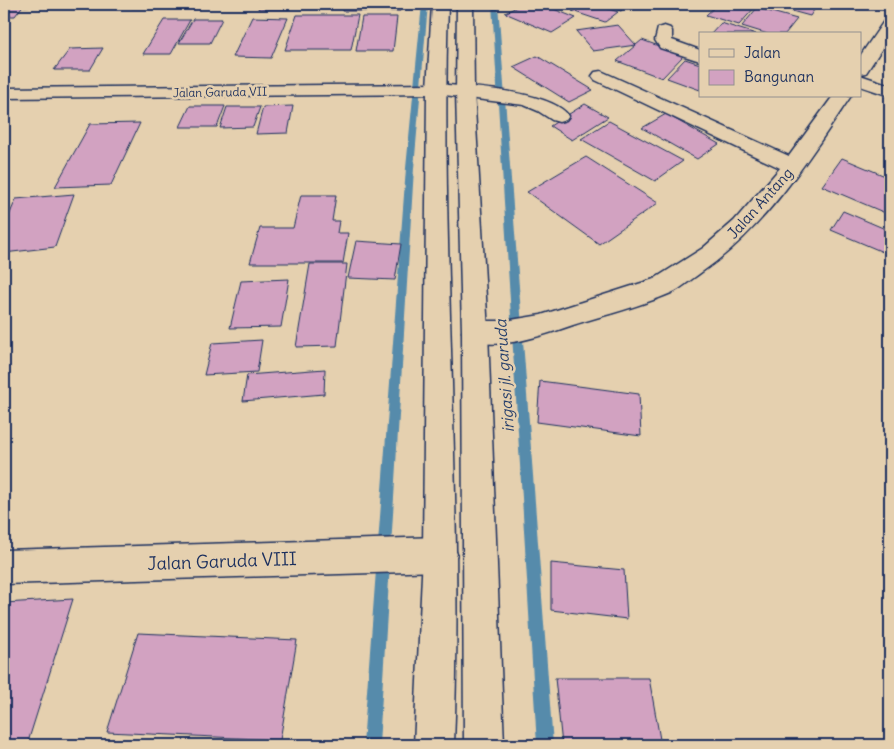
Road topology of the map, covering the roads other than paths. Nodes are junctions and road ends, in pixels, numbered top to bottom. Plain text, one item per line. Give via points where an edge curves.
1 (440, 4) edge
2 (465, 4) edge
3 (890, 24) edge
4 (664, 31) dead end
5 (699, 56) edge
6 (862, 66) edge
7 (601, 76) dead end
8 (862, 81) edge
9 (436, 89) junction
10 (890, 90) edge
11 (465, 91) junction
12 (4, 93) edge
13 (839, 98) edge
14 (559, 116) dead end
15 (793, 166) junction
16 (475, 332) junction
17 (440, 554) junction
18 (4, 567) edge
19 (434, 745) edge
20 (484, 745) edge

1 - 9 street
2 - 11 street
3 - 6 street
4 - 5 street via 666,44
7 - 15 street
8 - 10 street
9 - 11 street, Jalan Garuda VII
9 - 12 street, Jalan Garuda VII
9 - 17 street
11 - 14 street, Jalan Garuda VII via 536,103
11 - 16 street
13 - 15 street, Jalan Antang
15 - 16 street, Jalan Antang via 742,227 711,254 663,286 541,325 505,332
16 - 20 street
17 - 18 street, Jalan Garuda VIII
17 - 19 street

